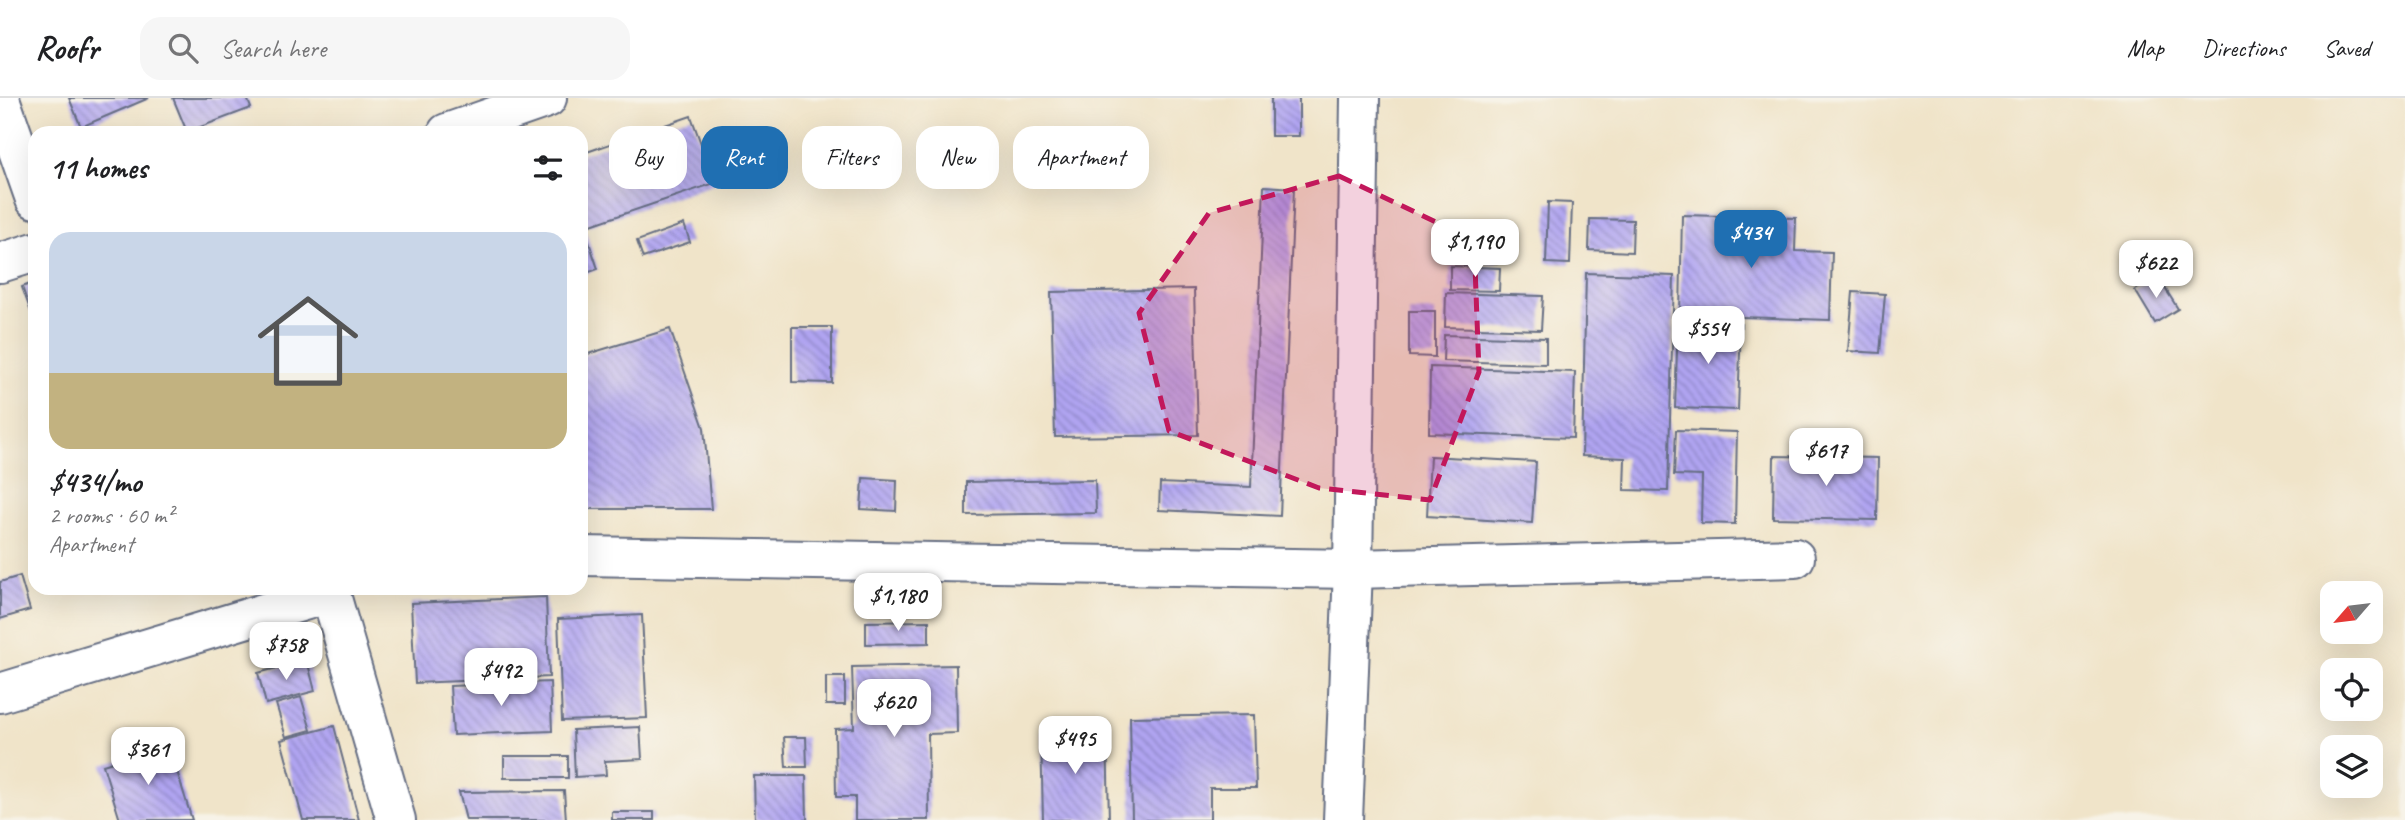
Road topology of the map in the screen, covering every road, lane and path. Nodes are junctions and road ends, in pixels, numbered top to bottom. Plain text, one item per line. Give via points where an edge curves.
1 (547, 98) edge
2 (1360, 98) edge
3 (0, 99) edge
4 (467, 126) edge
5 (28, 179) edge
6 (28, 254) edge
7 (0, 263) edge
8 (588, 556) edge
9 (1795, 558) dead end
10 (1353, 569) junction
11 (313, 595) edge
12 (330, 595) edge
13 (0, 693) edge
14 (396, 820) edge
15 (1343, 820) edge

1 - 4 street
2 - 10 street
3 - 5 street
6 - 7 street
8 - 10 street
9 - 10 street
10 - 15 street
11 - 13 street
12 - 14 street

